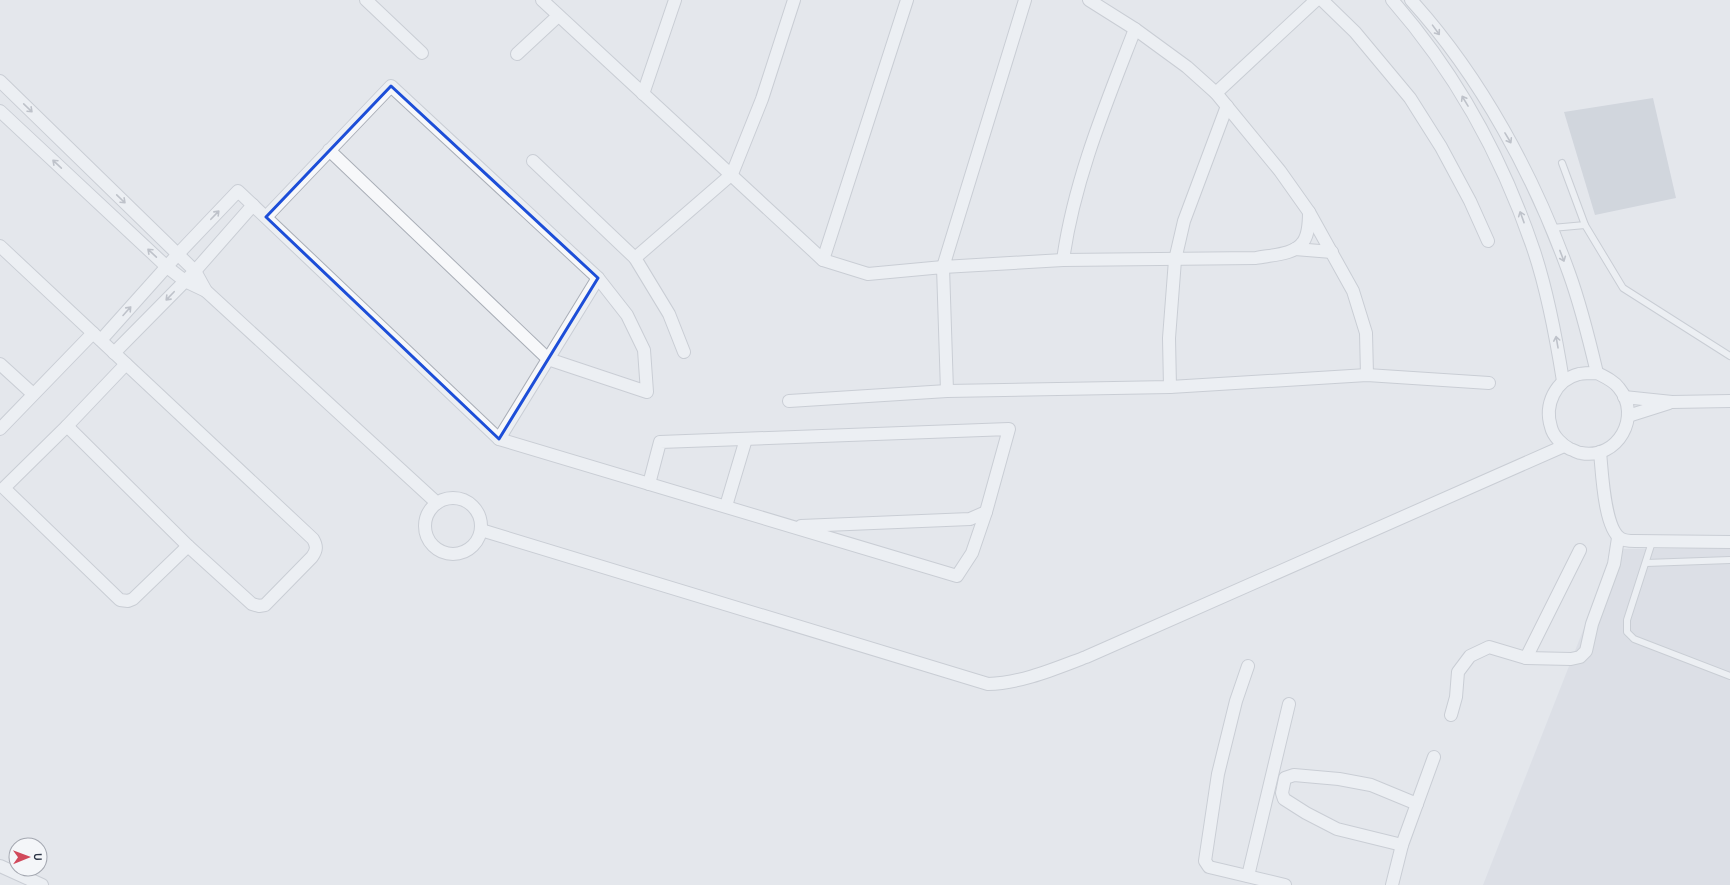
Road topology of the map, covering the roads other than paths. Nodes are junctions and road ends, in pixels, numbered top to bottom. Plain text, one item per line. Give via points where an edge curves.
1 (366, 0) edge
2 (542, 0) edge
3 (675, 0) edge
4 (794, 0) edge
5 (907, 0) edge
6 (1025, 0) edge
7 (1089, 0) edge
8 (1316, 0) edge
9 (1322, 0) edge
10 (1392, 0) edge
11 (1411, 0) edge
12 (558, 16) junction
13 (1134, 29) junction
14 (422, 53) dead end
15 (517, 54) dead end
16 (0, 81) edge
17 (1216, 93) junction
18 (643, 94) junction
19 (1227, 106) junction
20 (0, 111) edge
21 (330, 150) junction
22 (533, 161) dead end
23 (1562, 163) dead end
24 (732, 174) junction
25 (253, 205) junction
26 (1310, 212) junction
27 (266, 217) junction
28 (1585, 225) junction
29 (1552, 228) junction
30 (1488, 240) dead end
31 (0, 246) edge
32 (1295, 249) junction
33 (1332, 252) junction
34 (178, 254) junction
35 (635, 258) junction
36 (823, 260) junction
37 (1063, 260) junction
38 (1175, 260) junction
39 (167, 267) junction
40 (943, 267) junction
41 (195, 271) junction
42 (598, 278) junction
43 (185, 281) junction
44 (206, 291) junction
45 (97, 337) junction
46 (684, 352) dead end
47 (114, 353) junction
48 (1730, 356) edge
49 (548, 359) junction
50 (0, 364) edge
51 (126, 364) junction
52 (1597, 373) junction
53 (1367, 375) junction
54 (1563, 381) junction
55 (1489, 383) dead end
56 (1170, 387) junction
57 (947, 390) junction
58 (33, 394) junction
59 (1624, 397) junction
60 (789, 401) dead end
61 (1730, 401) edge
62 (1672, 402) junction
63 (1628, 416) junction
64 (67, 426) junction
65 (0, 429) edge
66 (499, 438) junction
67 (746, 439) junction
68 (1564, 446) junction
69 (1600, 452) junction
70 (649, 484) junction
71 (2, 486) edge
72 (437, 503) junction
73 (726, 506) junction
74 (986, 512) junction
75 (791, 526) junction
76 (481, 530) junction
77 (1618, 538) junction
78 (1652, 542) junction
79 (1730, 542) edge
80 (188, 546) junction
81 (1580, 550) dead end
82 (1730, 560) edge
83 (1646, 563) junction
84 (1526, 658) junction
85 (1248, 666) dead end
86 (1730, 676) edge
87 (1289, 704) dead end
88 (1451, 715) dead end
89 (1434, 757) dead end
90 (1417, 804) junction
91 (1402, 845) junction
92 (0, 866) edge
93 (1248, 876) junction
94 (42, 885) edge
95 (1285, 885) edge
96 (1392, 885) edge

1 - 14 street
2 - 12 street
3 - 18 street
4 - 24 street via 762,99
5 - 36 street
6 - 40 street
7 - 13 street
8 - 17 street
9 - 30 street via 1355,32 1410,98 1441,147
54 -> 10 street via 1552,316 1535,252 1512,190 1483,131 1450,74
11 -> 29 street via 1426,16 1474,83 1517,153
12 - 15 street
12 - 18 street
13 - 17 street via 1187,67
13 - 37 street via 1093,138 1066,233
16 -> 34 street
17 - 19 street
18 - 24 street
19 - 26 street
19 - 38 street via 1184,221
39 -> 20 street
21 - 27 street
21 - 42 street via 391,86
21 - 49 street
22 - 35 street
23 - 28 lane
24 - 35 street
24 - 36 street
25 - 27 street
34 -> 25 street via 238,191
25 - 41 street
26 - 32 street via 1303,242
26 - 33 street
27 - 66 street
28 - 29 lane
28 - 48 lane via 1623,288
29 -> 52 street via 1576,296
31 - 45 street
32 - 33 street
32 - 38 street via 1256,258
33 - 53 street via 1353,291 1366,333
34 - 39 street
34 - 41 street
35 - 46 street via 669,314
36 - 40 street via 868,274
37 - 38 street
37 - 40 street
38 - 56 street via 1169,338
39 - 43 street
45 -> 39 street
40 - 57 street
41 - 43 street
41 - 44 street
42 - 49 street
42 - 49 street via 627,315 644,350 647,392
43 - 44 street
43 -> 47 street
44 - 72 street
45 - 47 street
45 - 58 street
47 - 51 street
49 - 66 street
50 - 58 street
51 - 64 street
51 - 80 street via 313,539 316,548 312,557 264,605 259,606 252,604
52 - 54 street via 1578,374
52 - 59 street via 1619,388
53 - 55 street
53 - 56 street
54 - 68 street via 1549,404 1548,418 1552,432
56 - 57 street
57 - 60 street
58 - 65 street
59 - 62 street
59 - 63 street via 1627,401
61 - 62 street
62 - 63 street
63 - 69 street via 1626,428 1620,439
64 - 71 street
64 - 80 street
66 - 70 street
67 - 70 street via 660,442
67 - 73 street
67 - 74 street via 1009,429
68 - 69 street via 1581,453
68 - 76 street via 1086,657 1007,683 988,684
69 - 77 street via 1608,520
70 - 73 street
71 - 80 street via 120,600 133,599
72 - 76 street via 455,498 468,502 478,512
72 - 76 street via 427,515 425,527 428,539 438,551 454,555 469,550 479,538
73 - 75 street
74 - 75 street via 970,519
74 - 75 street via 972,553 957,576
77 - 78 street
77 - 84 street via 1614,564 1592,624 1586,651 1580,657 1570,659
78 - 79 street
78 - 83 lane
81 - 84 street
82 - 83 lane
83 - 86 lane via 1627,620 1627,632 1634,638
84 - 88 street via 1489,647 1470,656 1458,672 1456,697
85 - 93 street via 1233,712 1218,774 1205,861 1209,867
87 - 93 street
89 - 90 street
90 - 91 street
90 - 91 street via 1371,786 1339,779 1294,775 1285,778 1282,793 1284,799 1306,813 1337,829
91 - 96 street
92 - 94 street
93 - 95 street

